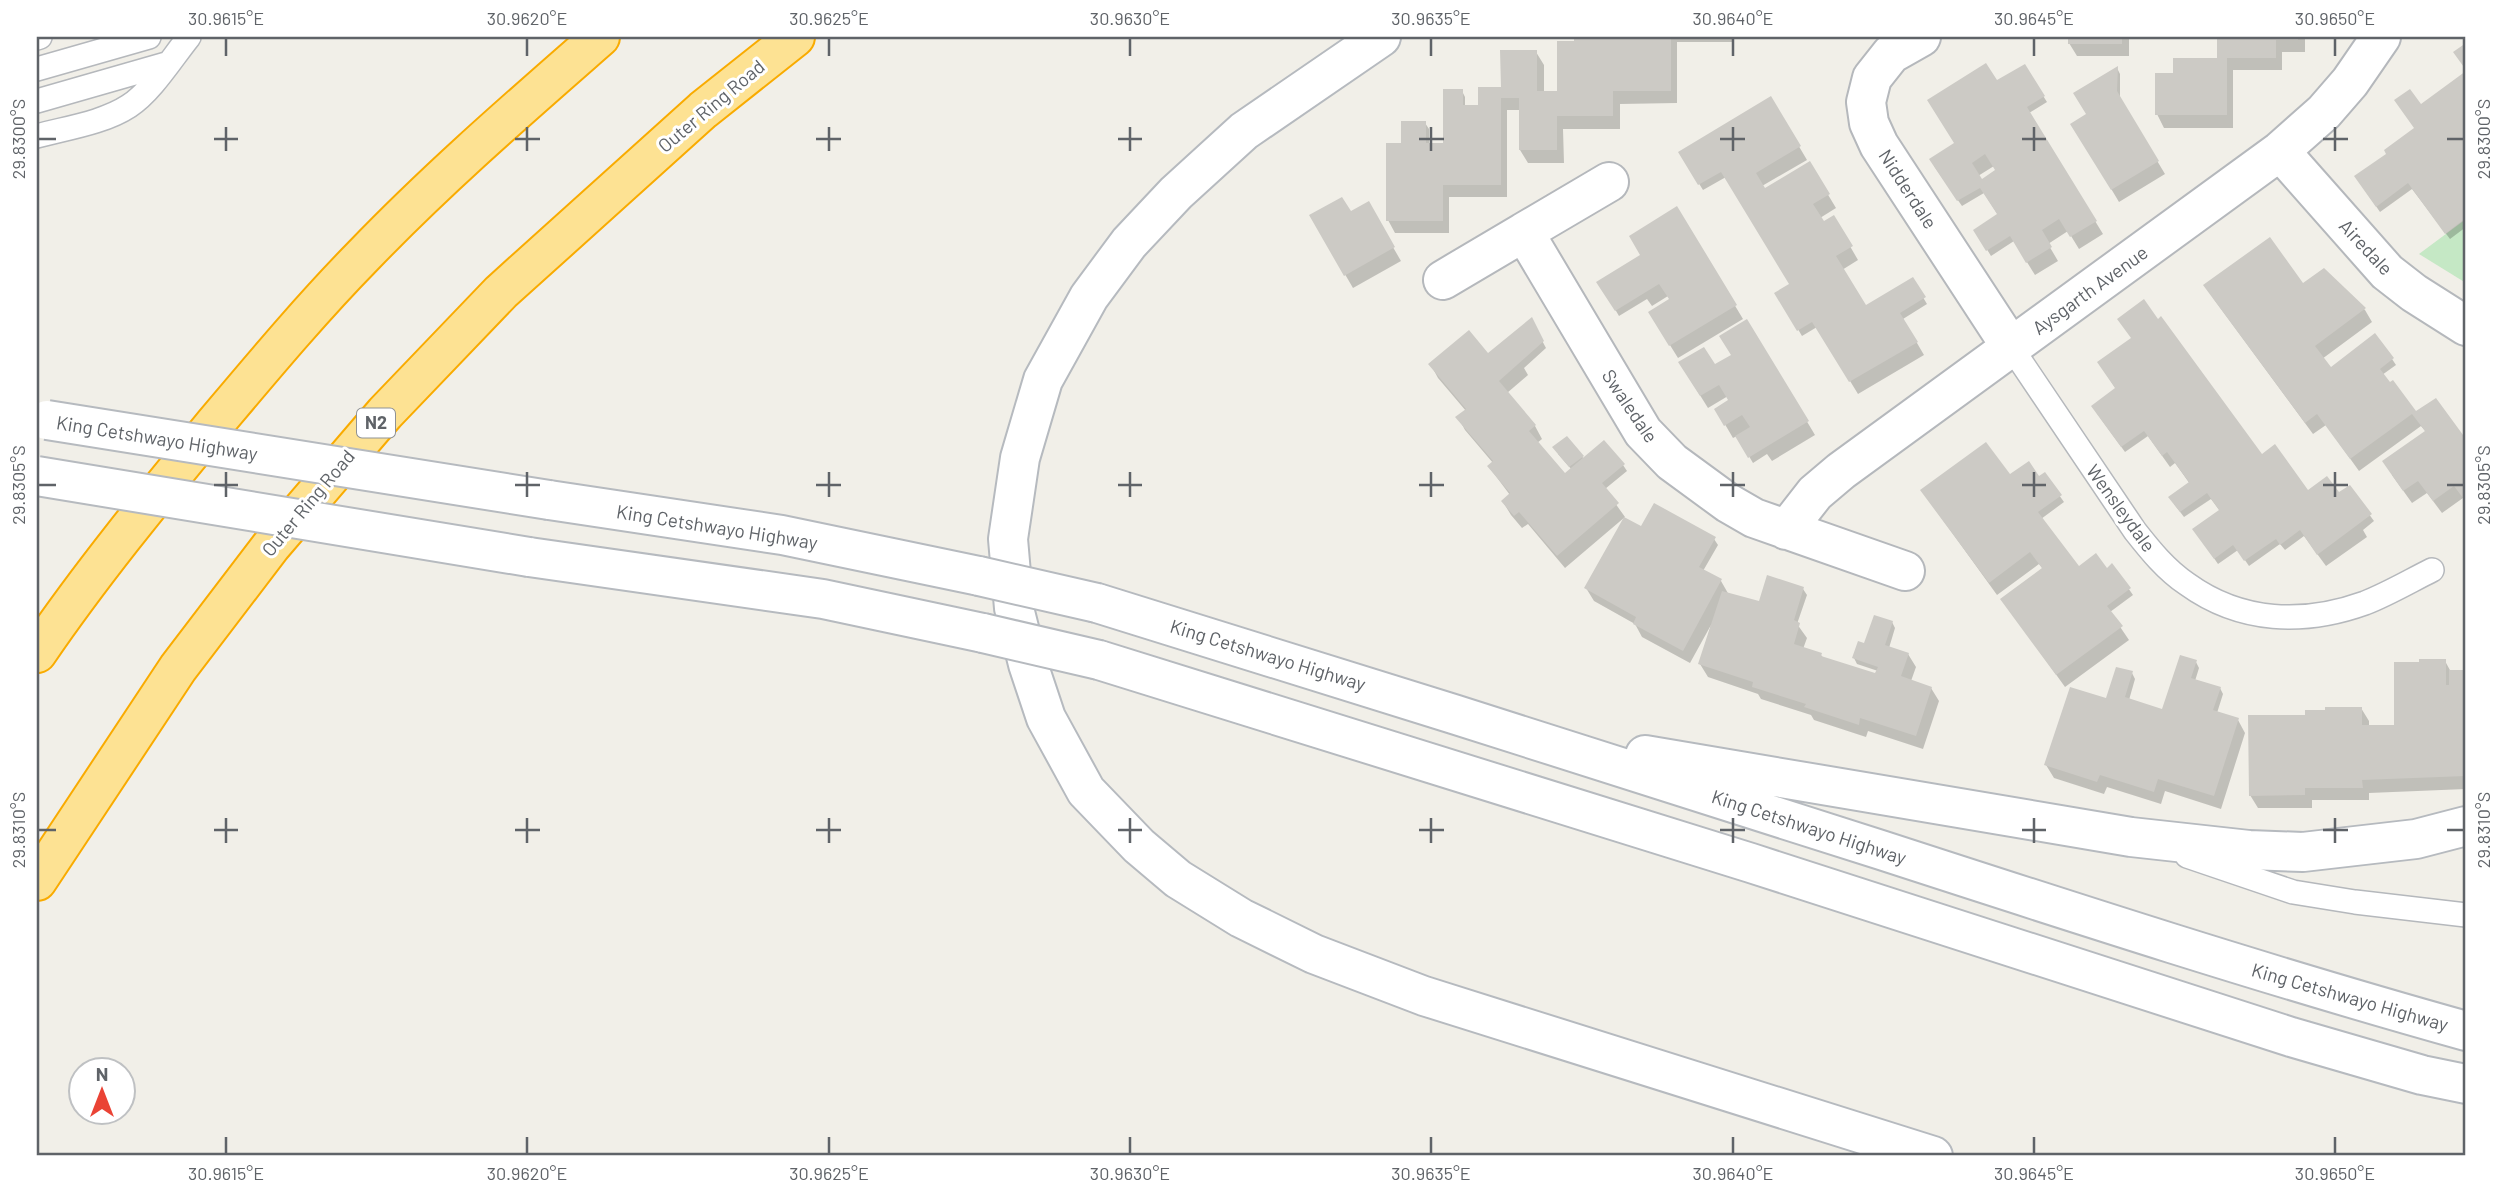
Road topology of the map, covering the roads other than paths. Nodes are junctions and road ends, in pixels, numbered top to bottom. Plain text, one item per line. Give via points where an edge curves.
1 (149, 37) edge
2 (189, 37) edge
3 (600, 37) edge
4 (795, 37) edge
5 (1381, 37) edge
6 (1922, 37) edge
7 (2381, 37) edge
8 (166, 64) junction
9 (37, 69) edge
10 (37, 101) edge
11 (37, 136) edge
12 (2280, 151) junction
13 (1609, 182) dead end
14 (1524, 232) junction
15 (1443, 280) dead end
16 (2466, 326) edge
17 (2011, 347) junction
18 (42, 420) edge
19 (37, 476) edge
20 (1786, 530) junction
21 (2432, 570) dead end
22 (1905, 571) dead end
23 (37, 653) edge
24 (1512, 732) junction
25 (2466, 826) edge
26 (2131, 837) junction
27 (37, 881) edge
28 (2466, 915) edge
29 (2466, 1031) edge
30 (2466, 1084) edge
31 (1933, 1156) edge

1 - 9 lane
2 - 8 lane
3 - 23 highway via 485,138 363,256 175,472 85,584
4 - 27 highway, Outer Ring Road / N2 via 703,110 501,292 385,413 271,546 178,668
5 - 31 main road via 1244,131 1176,193 1129,243 1089,298 1043,380 1020,458 1008,539 1014,608 1046,718 1086,791 1178,879 1241,918 1314,954 1424,996
6 - 17 main road, Nidderdale via 1891,54 1872,78 1866,103 1870,122 1879,145
7 - 12 main road, Aysgarth Avenue via 2325,112
8 - 10 lane
8 - 11 lane via 128,107
12 - 16 main road, Airedale via 2387,272
12 - 17 main road, Aysgarth Avenue
13 - 14 main road
14 - 15 main road
14 - 20 main road, Swaledale via 1643,432 1672,462 1728,503
17 - 20 main road, Aysgarth Avenue via 1840,471 1815,493
17 - 21 lane, Wensleydale via 2135,531 2186,584 2217,601 2274,618 2303,617 2365,602
18 - 24 main road, King Cetshwayo Highway, bridge via 782,535 979,576 1097,603
19 - 30 main road, bridge via 823,600 1099,660 2291,1037
20 - 22 main road, Swaledale
24 - 26 main road
24 - 29 main road, King Cetshwayo Highway via 2344,997
25 - 26 main road via 2416,839 2303,852
26 - 28 lane via 2293,892

